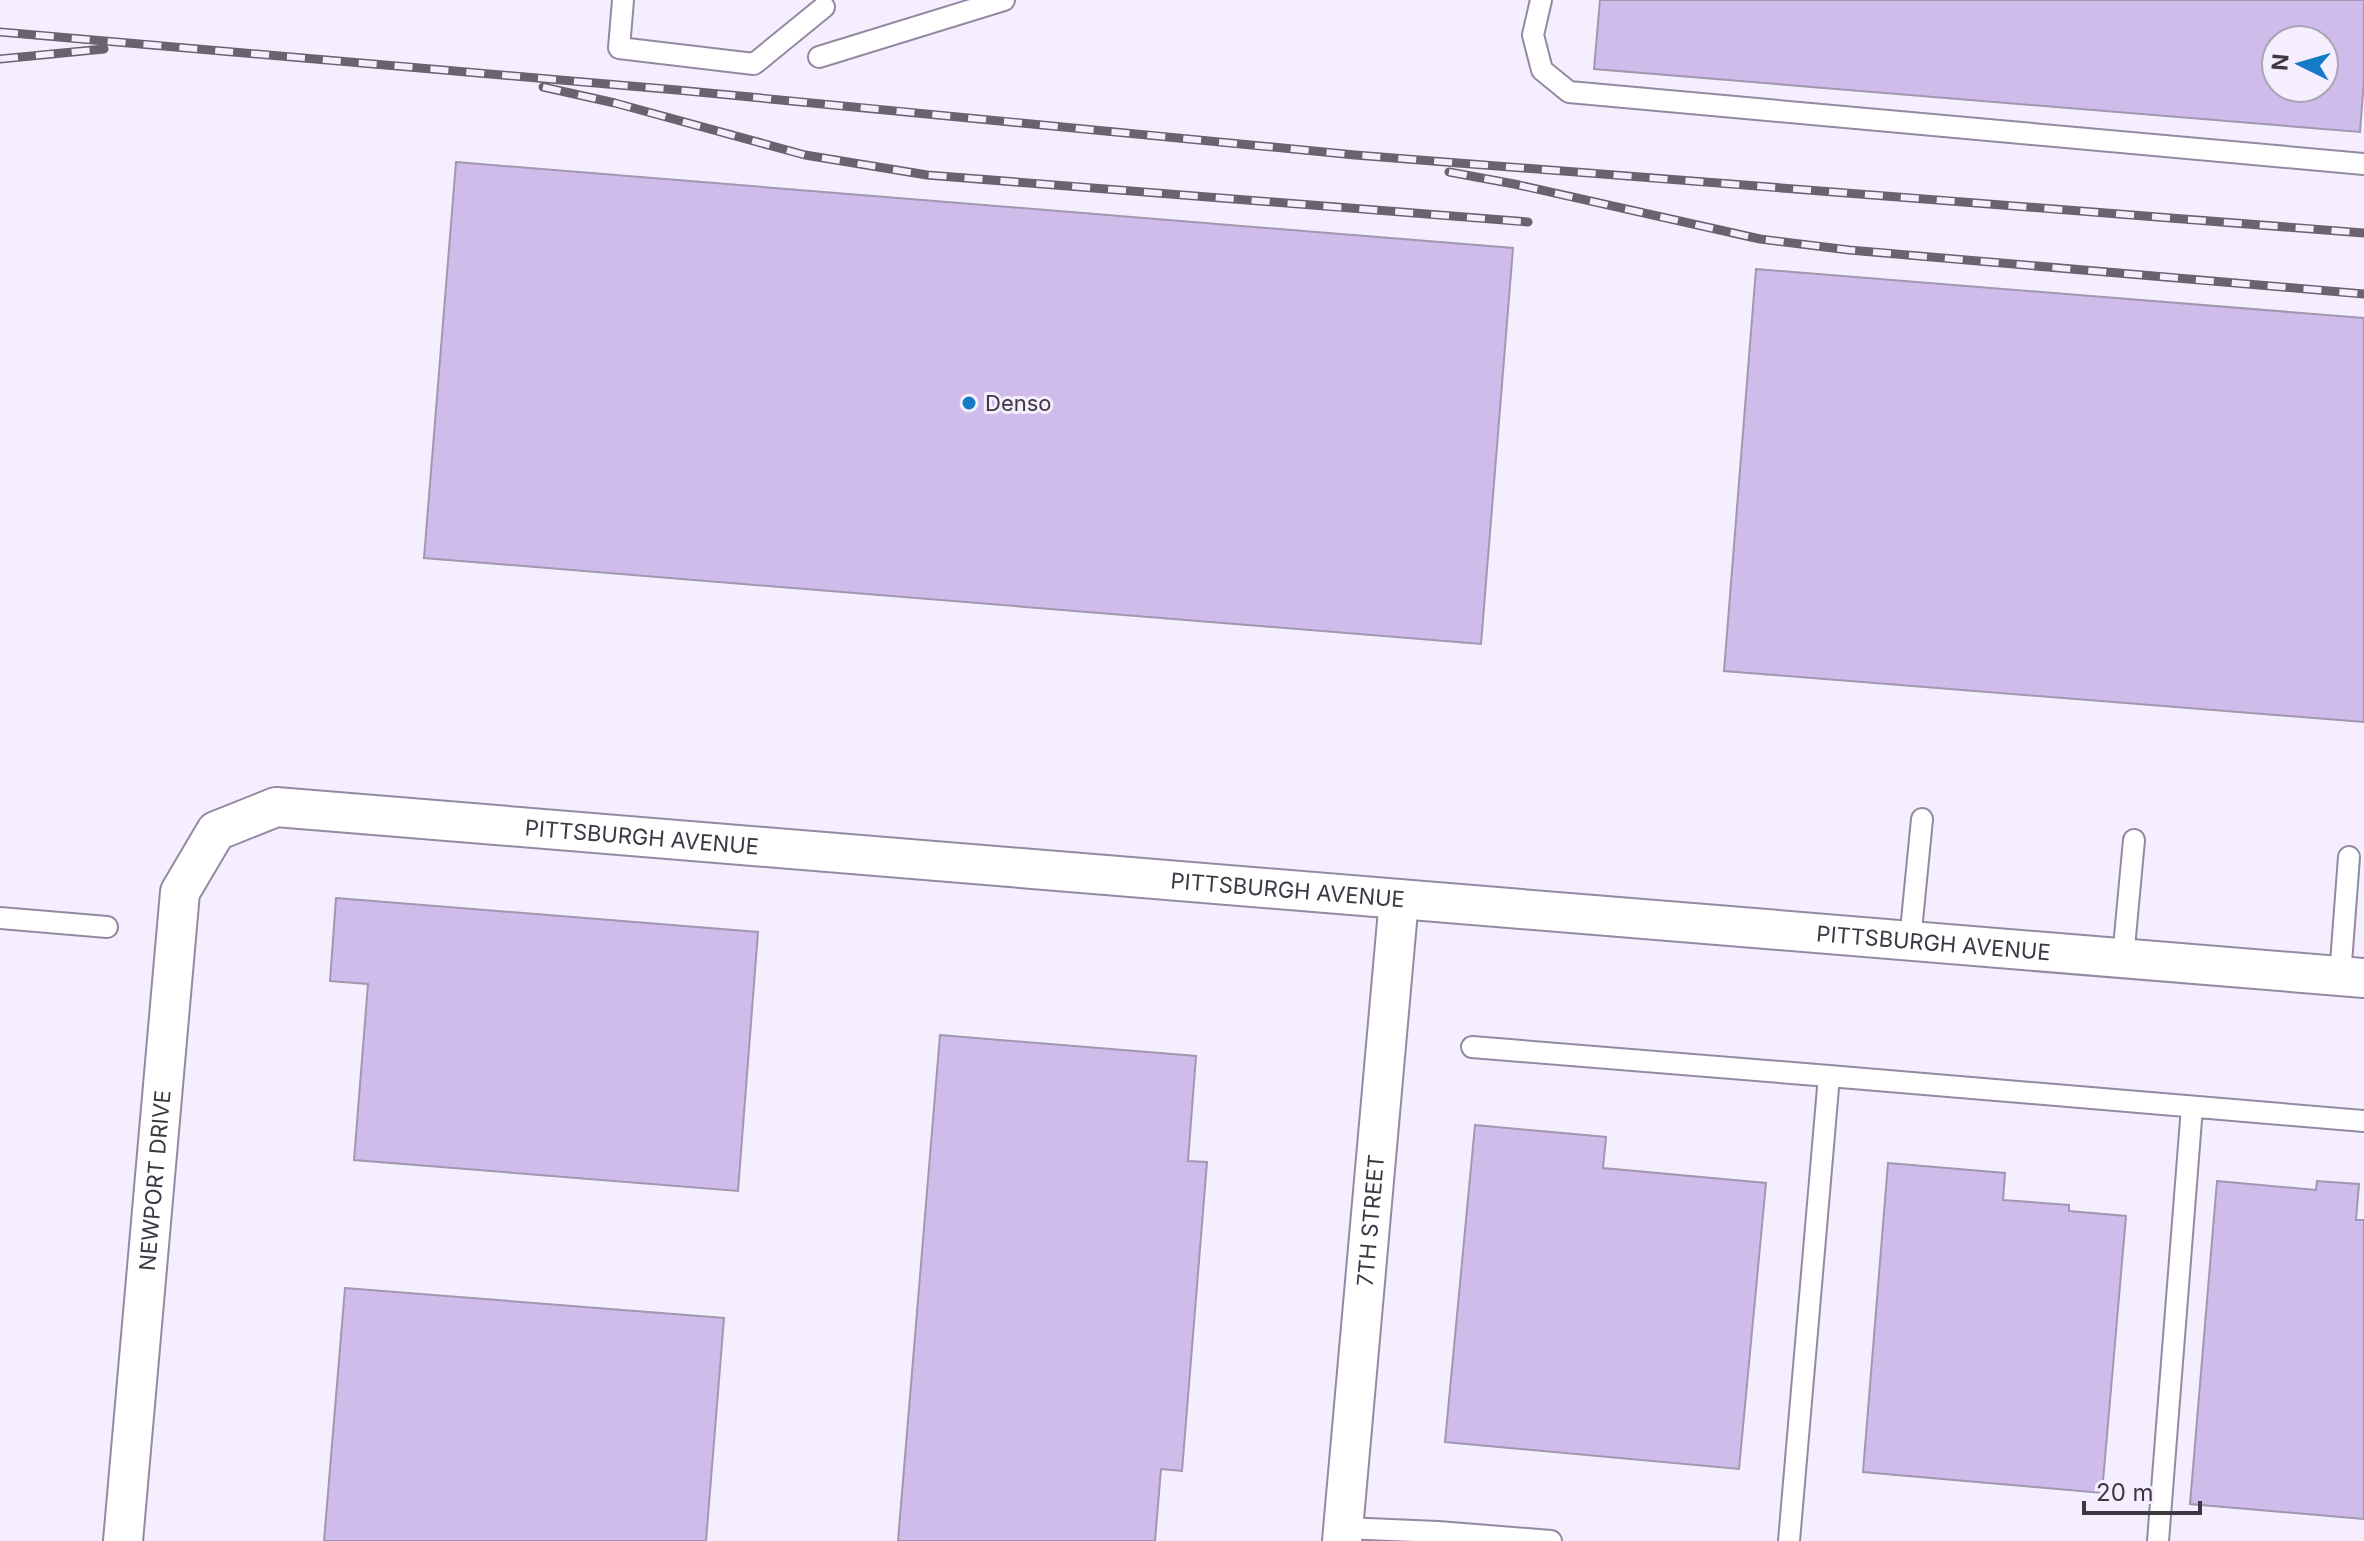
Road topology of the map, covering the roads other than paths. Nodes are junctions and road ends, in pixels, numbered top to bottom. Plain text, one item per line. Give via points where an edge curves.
1 (623, 0) edge
2 (1004, 0) edge
3 (1541, 0) edge
4 (824, 7) dead end
5 (819, 57) dead end
6 (2364, 164) edge
7 (1922, 819) dead end
8 (216, 831) joint
9 (2134, 840) dead end
10 (2349, 857) dead end
11 (1399, 899) junction
12 (0, 918) edge
13 (107, 927) dead end
14 (1910, 941) junction
15 (2123, 958) junction
16 (2352, 977) edge
17 (1472, 1047) dead end
18 (1829, 1076) junction
19 (2192, 1107) junction
20 (2364, 1121) edge
21 (1343, 1534) edge
22 (123, 1541) edge
23 (1551, 1541) edge
24 (1789, 1541) edge
25 (2158, 1541) edge

1 - 4 lane via 619,48 754,64
2 - 5 lane
3 - 6 lane via 1533,35 1542,70 1569,92
7 - 14 lane
8 - 11 street, PITTSBURGH AVENUE via 276,807
8 - 22 street, NEWPORT DRIVE via 180,892
9 - 15 lane
10 - 16 lane
11 - 14 street, PITTSBURGH AVENUE
11 - 21 street, 7TH STREET
12 - 13 lane
14 - 15 street, PITTSBURGH AVENUE
15 - 16 street, PITTSBURGH AVENUE
17 - 18 lane
18 - 19 lane
18 - 24 lane
19 - 20 lane
19 - 25 lane
21 - 23 lane via 1438,1532

